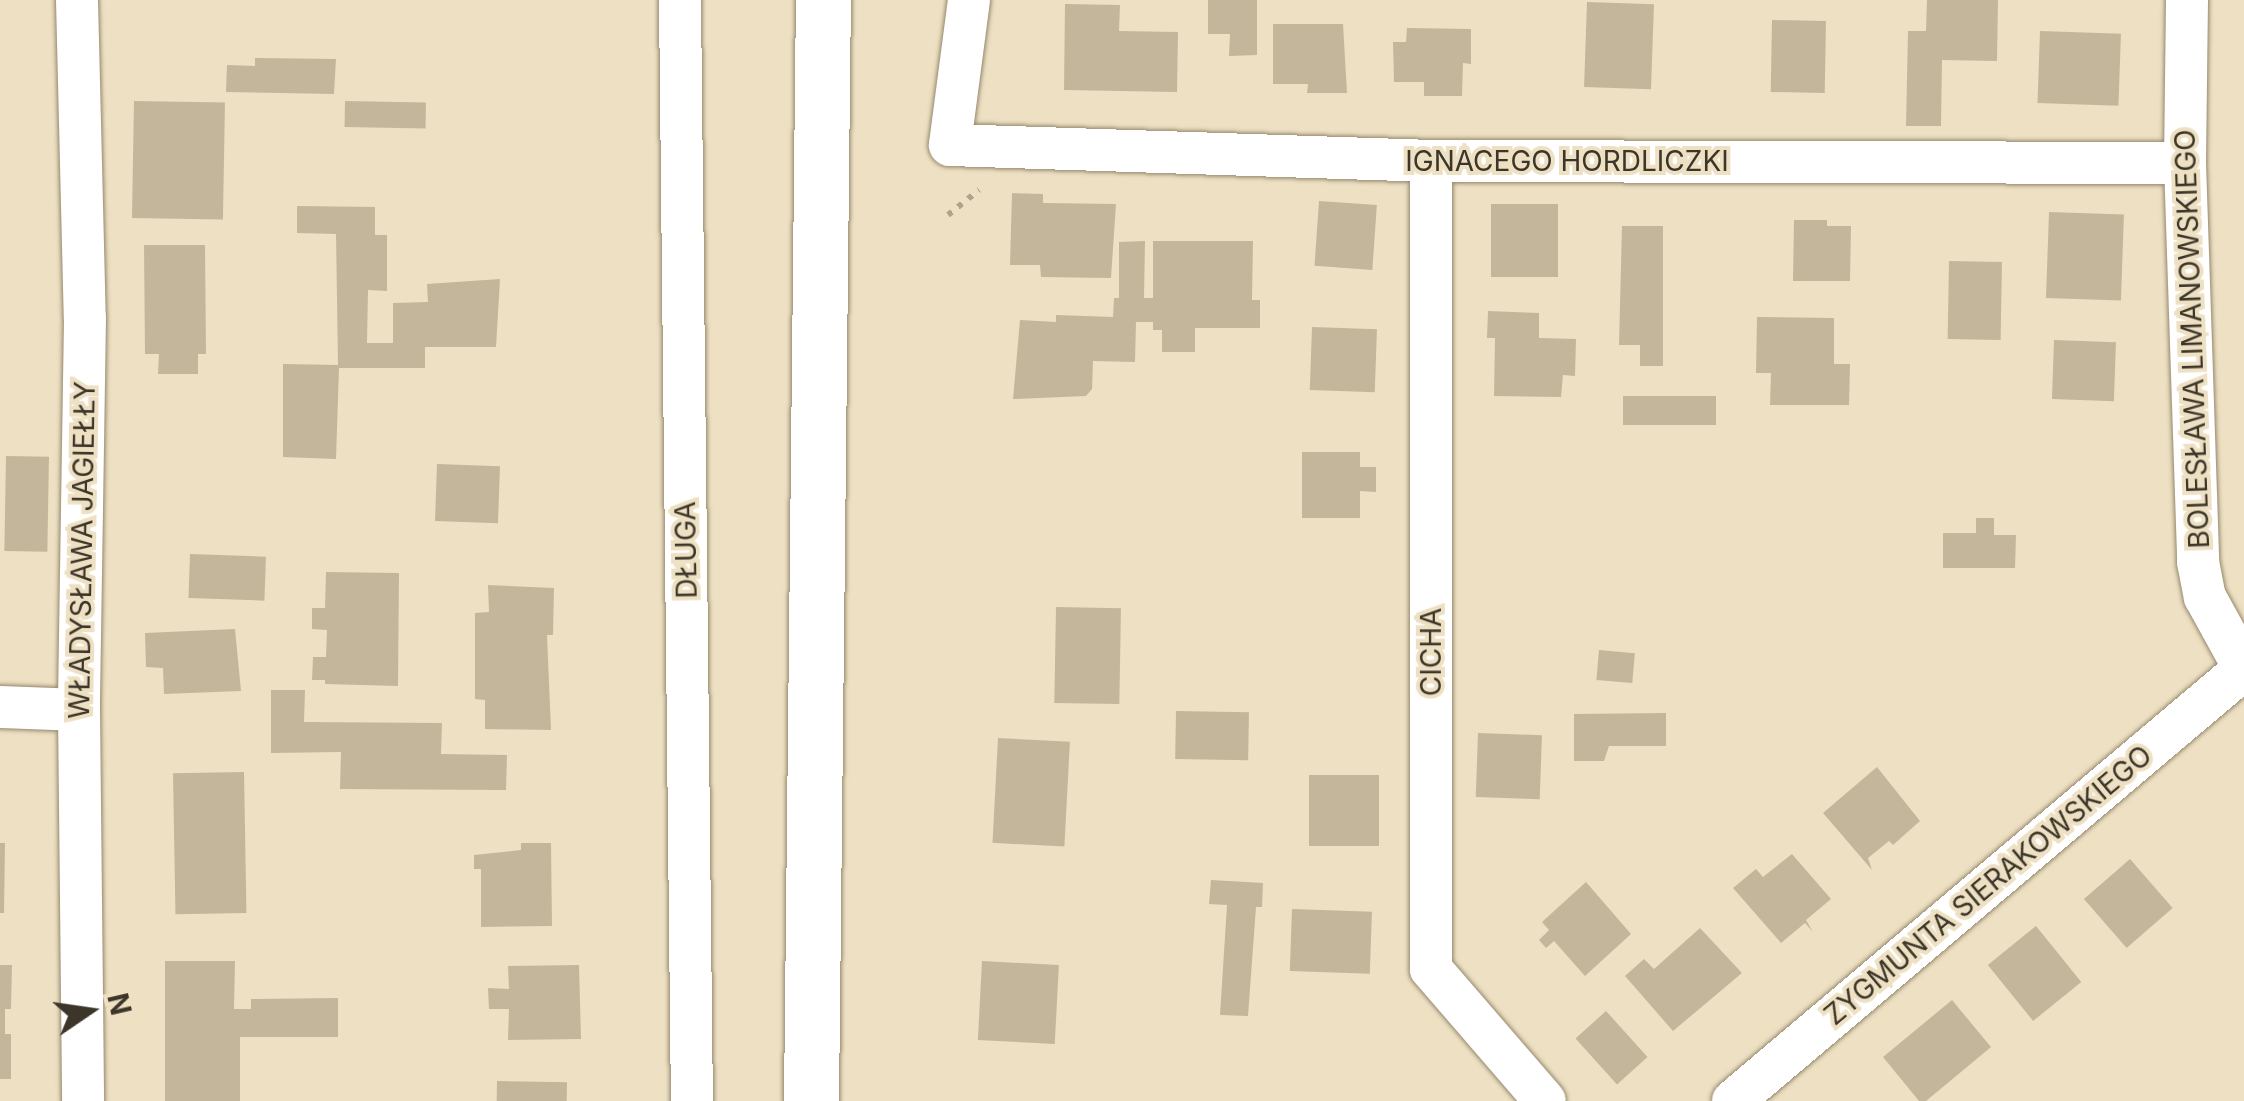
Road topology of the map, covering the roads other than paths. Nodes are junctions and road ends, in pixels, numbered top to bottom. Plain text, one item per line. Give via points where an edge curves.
1 (76, 0) edge
2 (680, 0) edge
3 (823, 0) edge
4 (969, 0) edge
5 (2187, 0) edge
6 (1431, 161) junction
7 (2185, 163) junction
8 (2244, 669) edge
9 (0, 707) edge
10 (79, 710) junction
11 (83, 1101) edge
12 (692, 1101) edge
13 (811, 1101) edge
14 (1544, 1101) edge
15 (1733, 1101) edge

1 - 10 street, WŁADYSŁAWA JAGIEŁŁY via 85,318
2 - 12 street, DŁUGA
3 - 13 main road
4 - 6 street, IGNACEGO HORDLICZKI via 950,146
5 - 7 street, BOLESŁAWA LIMANOWSKIEGO
6 - 7 street, IGNACEGO HORDLICZKI
6 - 14 street, CICHA via 1431,969
7 - 8 street, BOLESŁAWA LIMANOWSKIEGO via 2198,562 2205,597
8 - 15 street, ZYGMUNTA SIERAKOWSKIEGO
9 - 10 street
10 - 11 street, WŁADYSŁAWA JAGIEŁŁY

